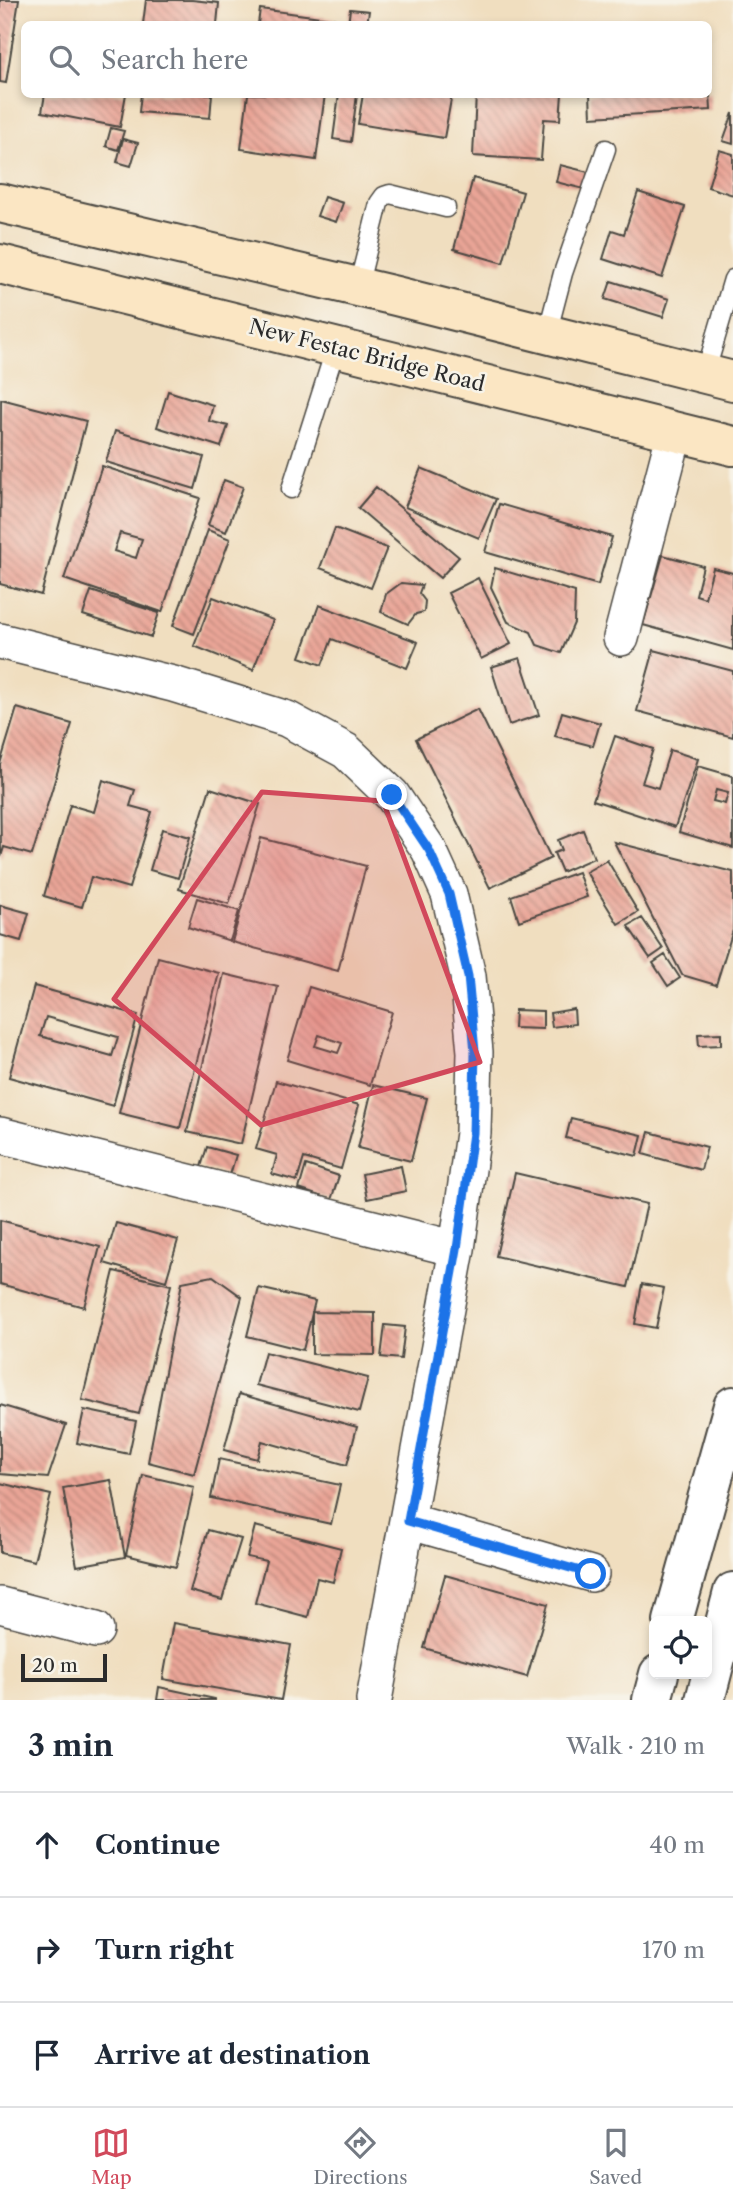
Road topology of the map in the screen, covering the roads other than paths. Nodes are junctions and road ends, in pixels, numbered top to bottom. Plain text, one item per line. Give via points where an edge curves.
1 (606, 149) dead end
2 (0, 202) edge
3 (446, 208) dead end
4 (0, 264) edge
5 (733, 279) edge
6 (358, 287) junction
7 (547, 334) junction
8 (336, 347) junction
9 (719, 377) edge
10 (675, 431) junction
11 (733, 446) edge
12 (291, 489) dead end
13 (621, 638) dead end
14 (0, 641) edge
15 (0, 1135) edge
16 (457, 1249) junction
17 (733, 1406) edge
18 (408, 1521) junction
19 (591, 1574) dead end
20 (733, 1592) edge
21 (0, 1605) edge
22 (674, 1616) edge
23 (96, 1630) dead end
24 (658, 1679) edge
25 (374, 1700) edge
26 (652, 1700) edge
27 (705, 1700) edge

1 - 7 lane
2 - 6 main road
3 - 6 lane via 390,194 384,197
4 - 8 main road, New Festac Bridge Road
5 - 9 lane
6 - 7 main road
7 - 9 main road
8 - 10 main road, New Festac Bridge Road
8 - 12 lane
10 - 11 main road, New Festac Bridge Road
10 - 13 street
14 - 16 street via 173,684 287,719 346,751 392,795 429,850 449,894 468,976 475,1052 473,1133
15 - 16 street
16 - 18 street
17 - 22 street
18 - 19 street
18 - 25 street
20 - 27 street
21 - 23 street
24 - 26 street

